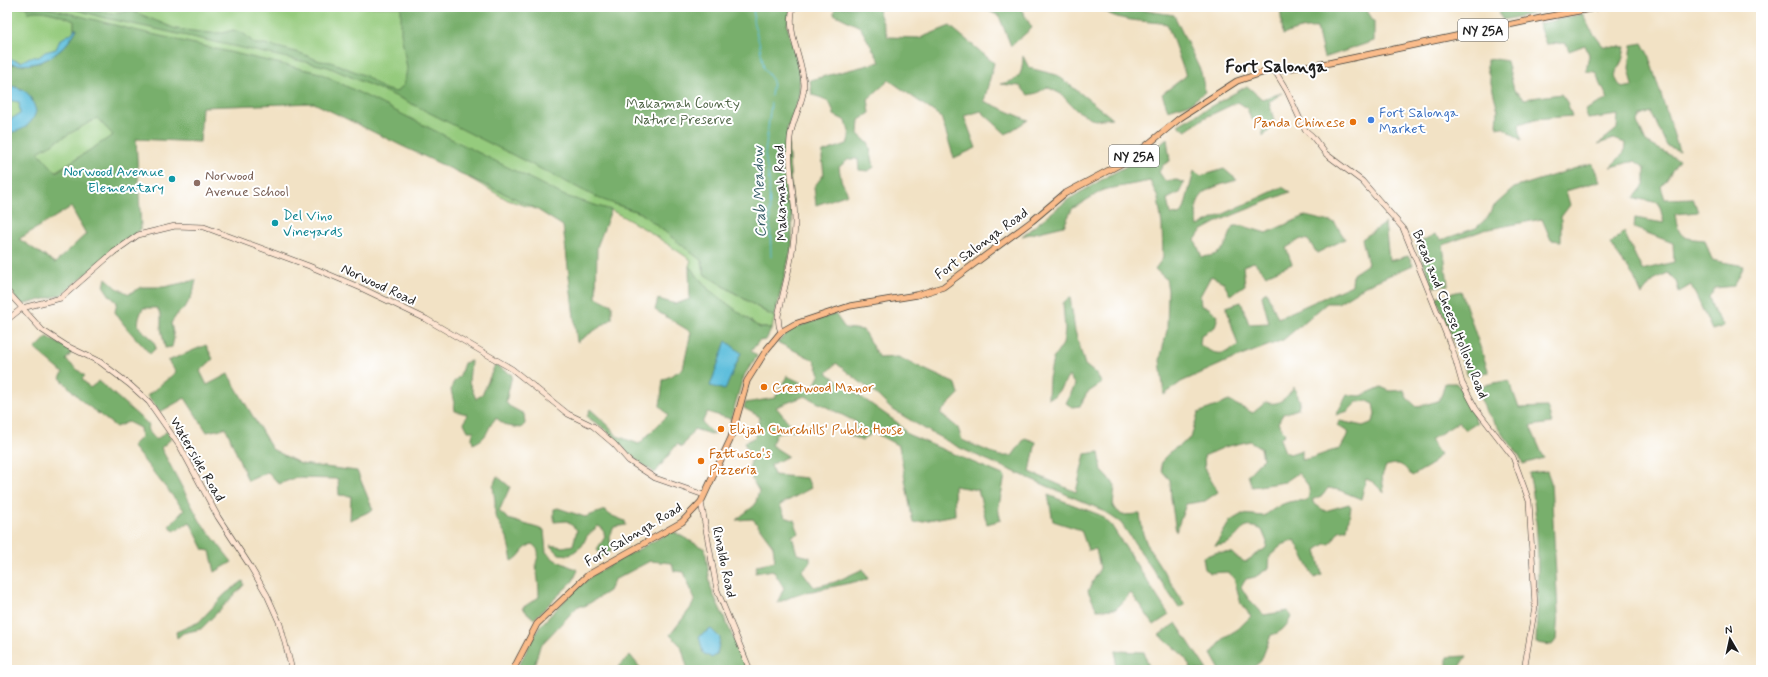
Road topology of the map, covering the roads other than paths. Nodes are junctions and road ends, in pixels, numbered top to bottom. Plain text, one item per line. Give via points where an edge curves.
1 (793, 7) edge
2 (1600, 7) edge
3 (1275, 71) junction
4 (7, 291) edge
5 (22, 308) junction
6 (7, 320) edge
7 (781, 332) junction
8 (704, 495) junction
9 (700, 502) junction
10 (292, 670) edge
11 (513, 670) edge
12 (750, 670) edge
13 (1524, 670) edge

1 - 7 street, Makamah Road via 792,30 804,86 790,137 795,224 793,248 778,316
2 - 3 main road, Fort Salonga Road / NY 25A via 1329,63
3 - 7 main road, Fort Salonga Road / NY 25A via 1237,81 1189,112 1130,159 1064,194 943,287 918,295 850,306 795,324
3 - 13 street, Bread and Cheese Hollow Road via 1305,130 1326,154 1362,181 1403,228 1453,351 1462,383 1476,409 1513,457 1529,501 1535,607
4 - 5 street, Waterside Road
5 - 6 street
5 - 8 street, Norwood Road via 61,298 114,252 138,236 175,226 204,227 316,268 426,319 512,370 568,414 593,426 629,461 655,478
5 - 10 street, Waterside Road via 42,330 100,362 149,402 181,448 219,519 267,595 280,624
7 - 8 main road, Fort Salonga Road / NY 25A via 747,381 732,438
8 - 9 main road, Fort Salonga Road / NY 25A
9 - 11 main road, Fort Salonga Road / NY 25A via 682,522 588,575 537,624
9 - 12 street, Rinaldo Road via 717,590

